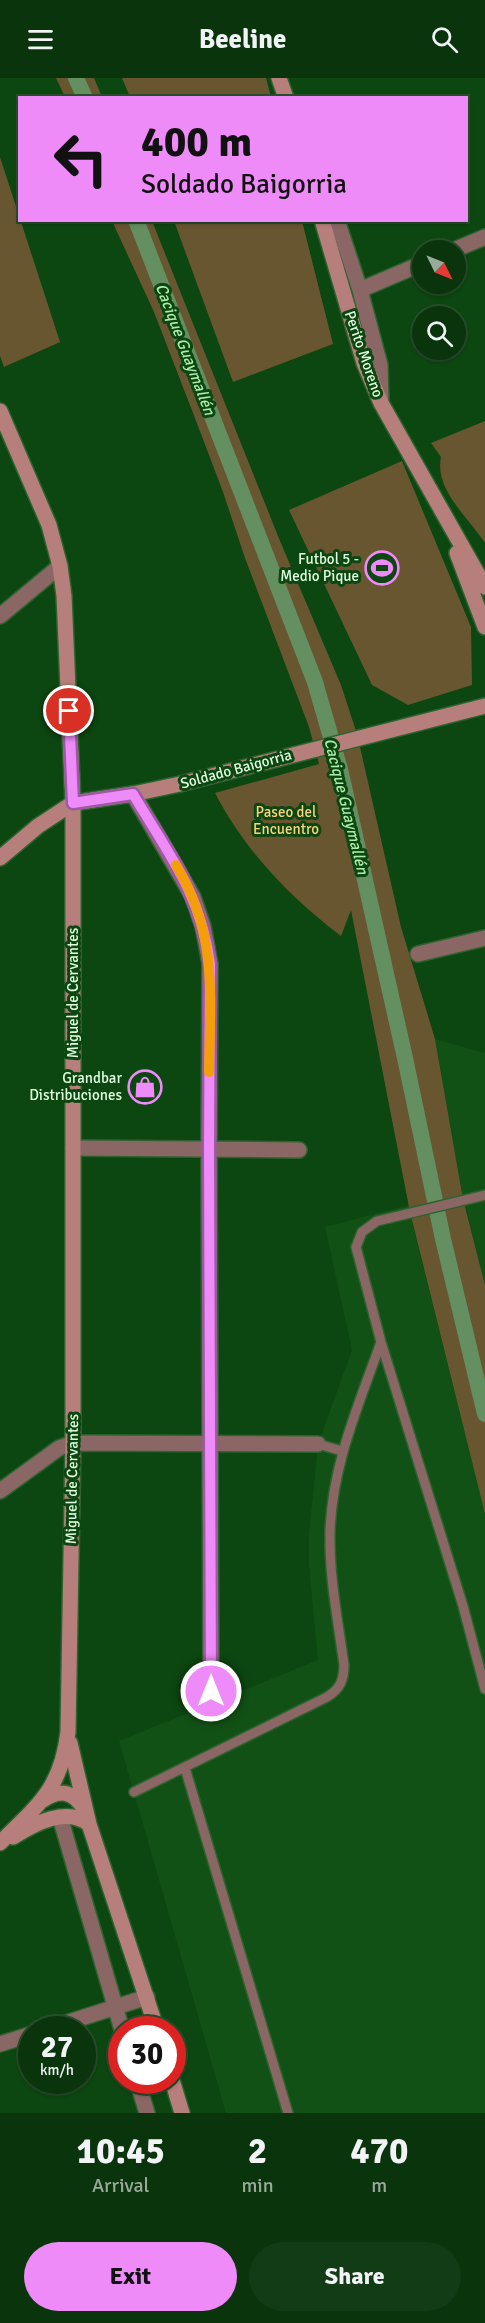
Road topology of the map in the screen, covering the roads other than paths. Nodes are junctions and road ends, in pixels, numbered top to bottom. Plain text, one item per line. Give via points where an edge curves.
1 (279, 78) edge
2 (285, 96) edge
3 (323, 222) edge
4 (338, 222) edge
5 (485, 237) edge
6 (466, 245) edge
7 (412, 268) edge
8 (360, 290) junction
9 (381, 403) junction
10 (0, 411) edge
11 (441, 511) junction
12 (60, 566) junction
13 (485, 587) edge
14 (0, 616) edge
15 (485, 627) edge
16 (485, 706) edge
17 (133, 794) junction
18 (73, 803) junction
19 (0, 858) edge
20 (485, 939) edge
21 (418, 954) dead end
22 (73, 1148) junction
23 (299, 1150) dead end
24 (209, 1151) junction
25 (485, 1195) edge
26 (381, 1342) junction
27 (73, 1443) junction
28 (212, 1443) junction
29 (318, 1444) joint
30 (342, 1451) junction
31 (0, 1491) edge
32 (485, 1689) edge
33 (211, 1691) dead end
34 (68, 1732) junction
35 (185, 1768) junction
36 (134, 1792) dead end
37 (41, 1801) junction
38 (81, 1807) junction
39 (60, 1817) junction
40 (38, 1824) junction
41 (0, 1843) edge
42 (147, 1997) junction
43 (116, 2007) junction
44 (88, 2016) edge
45 (118, 2016) edge
46 (153, 2016) edge
47 (18, 2038) edge
48 (0, 2044) edge
49 (141, 2094) edge
50 (176, 2094) edge
51 (147, 2113) edge
52 (182, 2113) edge
53 (288, 2113) edge

1 - 2 main road
3 - 9 main road, Perito Moreno via 364,363
4 - 8 street
5 - 6 street
7 - 8 street
8 - 9 street via 380,364
9 - 11 main road, Perito Moreno
10 - 12 main road, Miguel de Cervantes via 49,525
11 - 13 main road, Perito Moreno
11 - 15 main road, Perito Moreno
12 - 14 street
12 - 18 main road, Miguel de Cervantes
16 - 17 main road, Soldado Baigorria
17 - 18 main road, Soldado Baigorria
17 - 24 street via 188,885 207,942
18 - 19 main road, Soldado Baigorria
18 - 22 main road, Miguel de Cervantes
20 - 21 street
22 - 24 street
22 - 27 main road, Miguel de Cervantes
23 - 24 street
24 - 28 street
25 - 26 lane via 410,1212 367,1227 357,1242 357,1252
26 - 30 lane
26 - 32 lane
27 - 28 street
27 - 31 street via 59,1448
27 - 34 main road, Miguel de Cervantes
28 - 29 street
28 - 33 street
29 - 30 lane
30 - 35 lane via 330,1531 344,1665 341,1684 327,1697
34 - 37 main road, Miguel de Cervantes via 62,1767
34 - 38 main road, Miguel de Cervantes
35 - 36 lane
35 - 53 lane
37 - 38 main road via 66,1792
37 - 41 main road
38 - 39 main road
38 - 40 main road via 66,1807
38 - 42 main road, Miguel de Cervantes
39 - 40 main road
39 - 43 street
40 - 41 main road
42 - 43 street
42 - 46 main road, Miguel de Cervantes
43 - 44 street
43 - 45 street
47 - 48 street
49 - 51 street
50 - 52 main road

